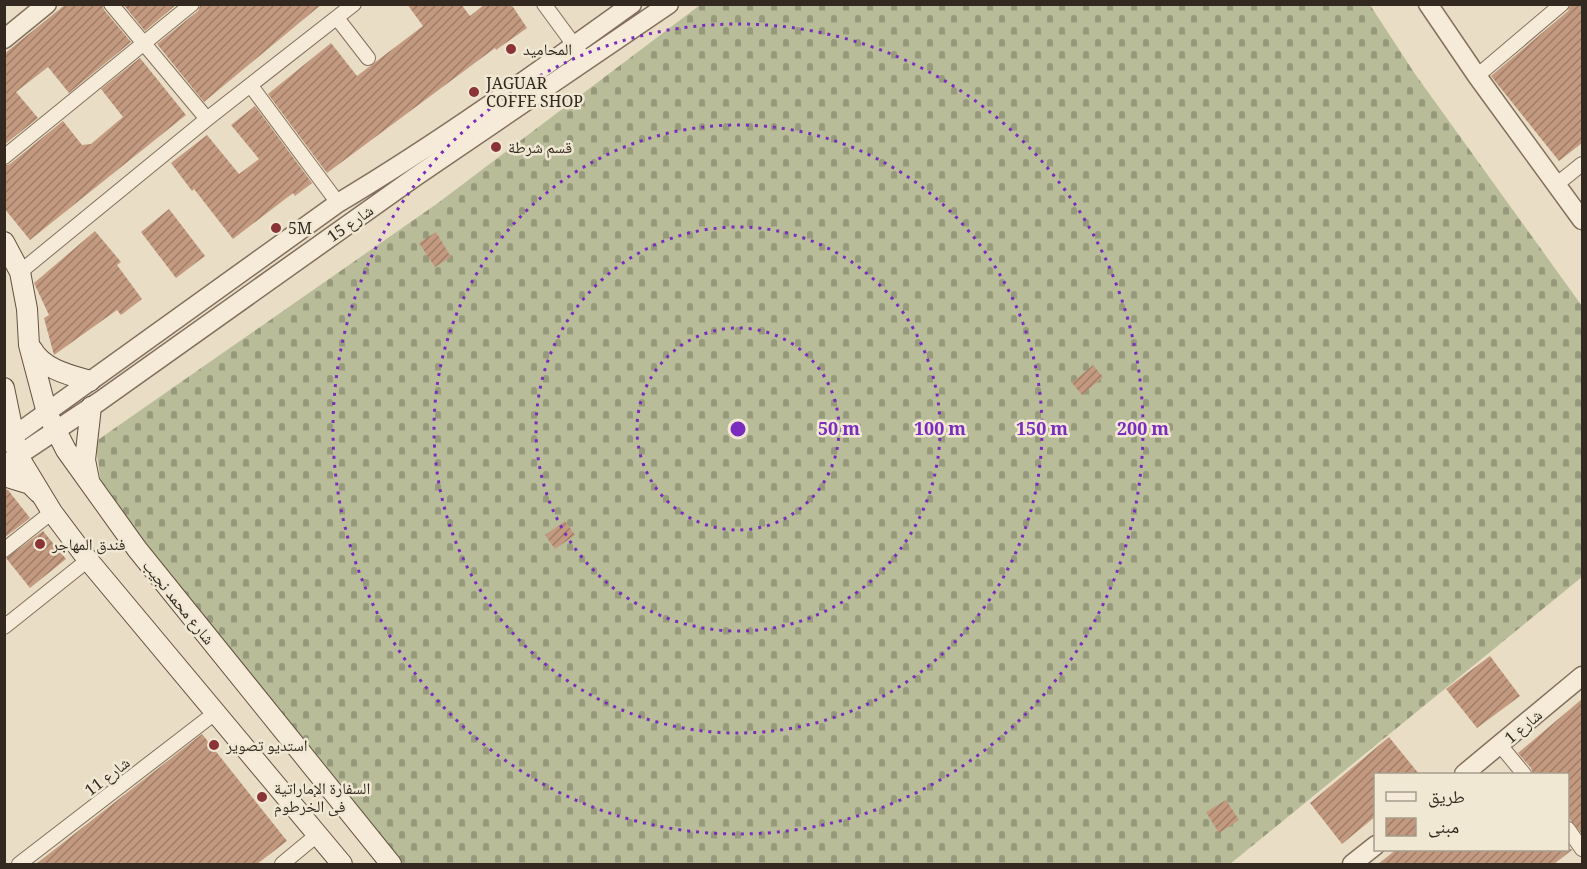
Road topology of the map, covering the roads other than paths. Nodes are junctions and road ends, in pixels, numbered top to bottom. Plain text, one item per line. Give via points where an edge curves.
1 (47, 4) edge
2 (111, 4) edge
3 (192, 4) edge
4 (354, 4) edge
5 (544, 4) edge
6 (632, 4) edge
7 (669, 4) edge
8 (1428, 4) edge
9 (1562, 4) edge
10 (337, 18) junction
11 (4, 39) edge
12 (144, 44) junction
13 (574, 46) junction
14 (368, 58) dead end
15 (586, 62) junction
16 (1478, 76) junction
17 (251, 86) junction
18 (207, 119) junction
19 (4, 157) edge
20 (1582, 164) edge
21 (1557, 184) junction
22 (338, 203) junction
23 (1582, 220) edge
24 (4, 242) edge
25 (20, 272) junction
26 (29, 345) junction
27 (90, 381) junction
28 (4, 388) edge
29 (91, 407) junction
30 (46, 413) junction
31 (55, 432) junction
32 (10, 450) edge
33 (4, 476) edge
34 (90, 486) junction
35 (48, 505) junction
36 (4, 550) edge
37 (88, 560) junction
38 (4, 627) edge
39 (1582, 676) edge
40 (215, 713) junction
41 (1500, 745) junction
42 (1465, 773) edge
43 (1523, 773) edge
44 (1569, 830) edge
45 (317, 835) junction
46 (1374, 847) edge
47 (1582, 849) edge
48 (19, 864) edge
49 (282, 864) edge
50 (342, 864) edge
51 (391, 864) edge
52 (1352, 864) edge

1 - 11 street
2 - 12 street
3 - 12 street
4 - 10 street
5 - 13 street
6 - 13 street, شارع 15
7 - 15 street, شارع 15
8 - 16 street
9 - 16 street
10 - 14 street
10 - 17 street
12 - 18 street
12 - 19 street
13 - 15 street
13 - 22 street, شارع 15 via 445,136
15 - 29 street, شارع 15 via 415,177
16 - 21 street
17 - 18 street
17 - 22 street
18 - 25 street
20 - 21 street
21 - 23 street
22 - 27 street, شارع 15
24 - 25 main road, شارع محمد نجيب
25 - 26 main road, شارع محمد نجيب
26 - 27 main road via 45,364
26 - 30 main road, شارع محمد نجيب
27 - 30 street, شارع 15
28 - 32 main road
29 - 31 street, شارع 15
29 - 34 main road via 85,460
30 - 31 main road, شارع محمد نجيب
30 - 32 street, شارع 15
31 - 32 street, شارع 15
31 - 34 main road, شارع محمد نجيب
32 - 35 main road
33 - 35 main road via 30,484
34 - 51 main road, شارع محمد نجيب
35 - 36 street
35 - 37 main road
37 - 38 street
37 - 40 main road
39 - 41 street, شارع 1
40 - 45 main road
40 - 48 street, شارع 11
41 - 42 street, شارع 1
41 - 43 street
44 - 47 street
45 - 49 street
45 - 50 main road
46 - 52 street

